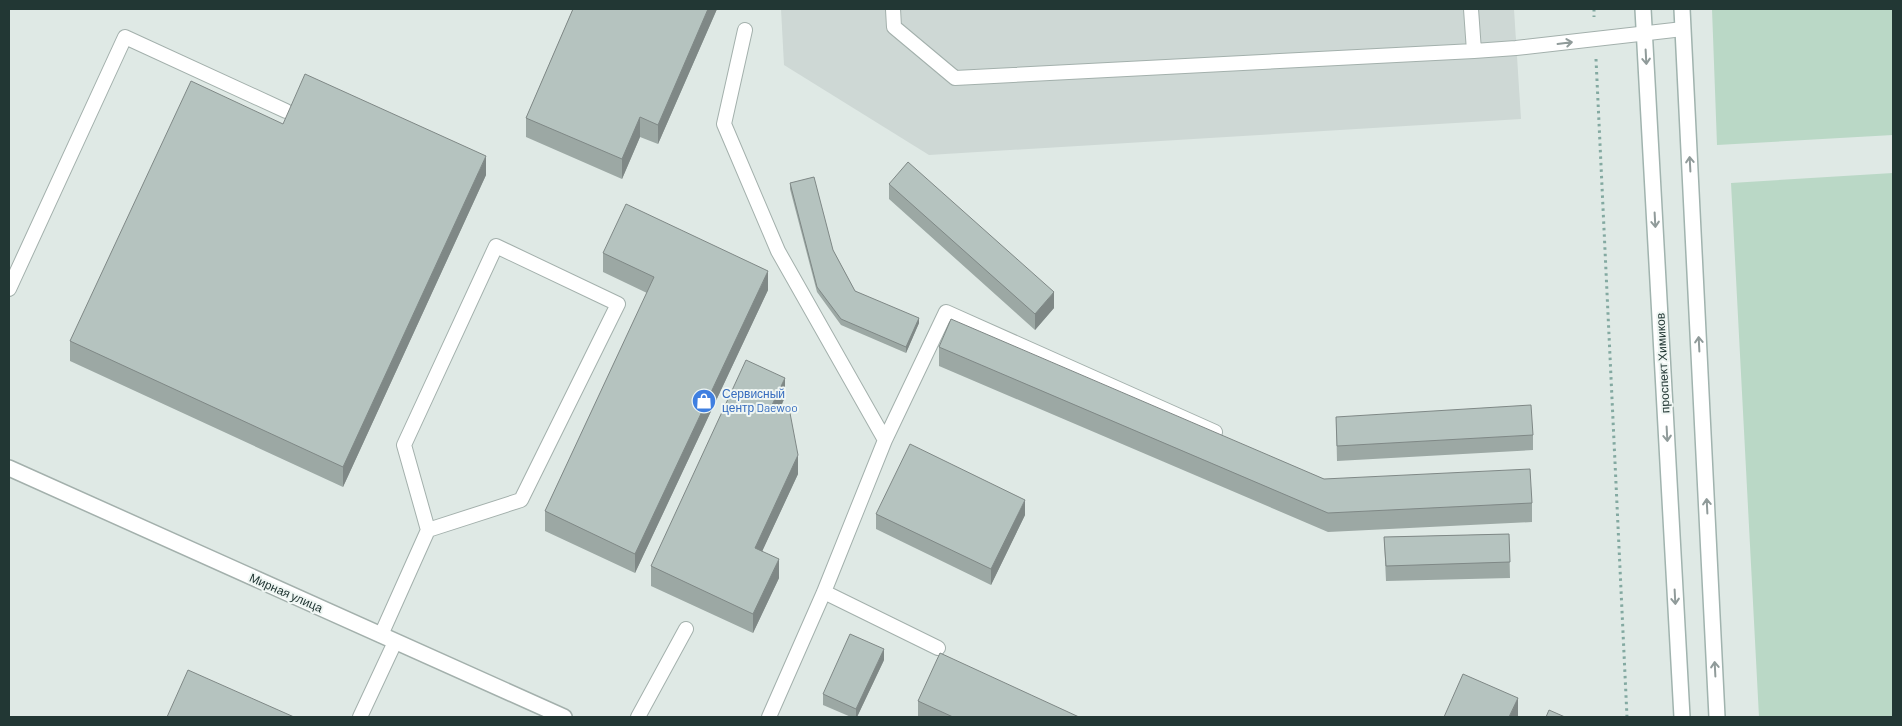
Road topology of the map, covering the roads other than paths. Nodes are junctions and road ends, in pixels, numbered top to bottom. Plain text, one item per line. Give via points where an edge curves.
1 (893, 9) edge
2 (1471, 9) edge
3 (1643, 9) edge
4 (1682, 9) edge
5 (1683, 29) junction
6 (744, 30) dead end
7 (1644, 34) junction
8 (1474, 52) junction
9 (286, 111) edge
10 (9, 289) edge
11 (1228, 438) edge
12 (885, 440) junction
13 (9, 468) edge
14 (428, 530) junction
15 (824, 592) junction
16 (686, 629) dead end
17 (381, 635) junction
18 (395, 642) junction
19 (938, 648) dead end
20 (360, 717) edge
21 (564, 717) edge
22 (638, 717) edge
23 (769, 717) edge
24 (1682, 717) edge
25 (1718, 717) edge

1 - 8 lane via 894,27 955,78
2 - 8 lane
3 - 7 main road, проспект Химиков
4 - 5 main road
5 - 7 lane
25 -> 5 main road
6 - 12 lane via 724,124 778,251
8 -> 7 lane
7 -> 24 main road, проспект Химиков
9 - 10 lane via 125,37
11 - 12 lane via 946,312
12 - 15 lane
13 - 17 main road, Мирная улица
14 - 14 lane via 521,500 618,304 496,246 404,445
14 - 17 lane
15 - 19 lane
15 - 23 lane
16 - 22 lane
17 - 18 main road, Мирная улица
18 - 20 lane
18 - 21 main road, Мирная улица

